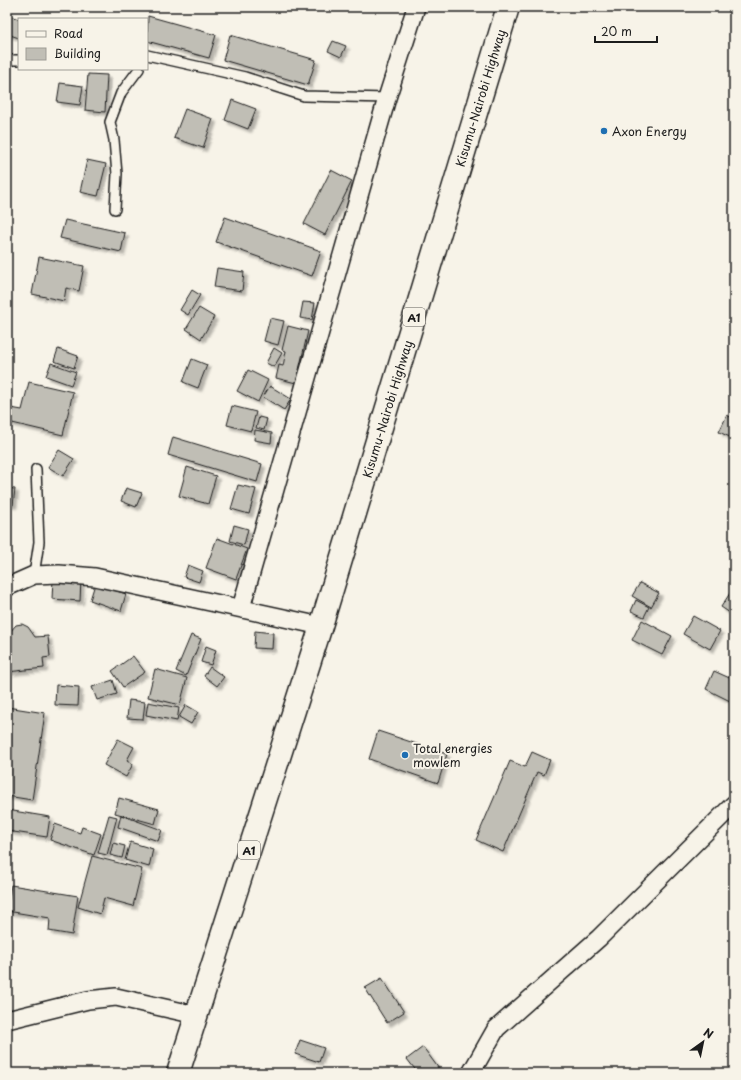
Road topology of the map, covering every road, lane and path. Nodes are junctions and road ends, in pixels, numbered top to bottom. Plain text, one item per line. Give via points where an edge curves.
1 (416, 7) edge
2 (508, 7) edge
3 (148, 56) edge
4 (7, 60) edge
5 (18, 60) edge
6 (138, 70) edge
7 (387, 98) junction
8 (116, 210) dead end
9 (36, 469) dead end
10 (34, 575) junction
11 (7, 587) edge
12 (241, 608) junction
13 (321, 626) junction
14 (734, 804) edge
15 (196, 1015) junction
16 (7, 1020) edge
17 (178, 1073) edge
18 (471, 1073) edge

1 - 7 street
2 - 13 highway, Kisumu-Nairobi Highway / A1
3 - 7 lane via 245,77 304,96
4 - 5 lane
6 - 8 lane via 120,93 110,122 117,174
7 - 12 street
9 - 10 lane via 39,542
10 - 11 street
10 - 12 street via 95,577
12 - 13 street
13 - 15 highway, A1 / A1
14 - 18 street via 599,938 496,1029
15 - 16 street via 116,997 88,1000
15 - 17 highway, A1 / A1

